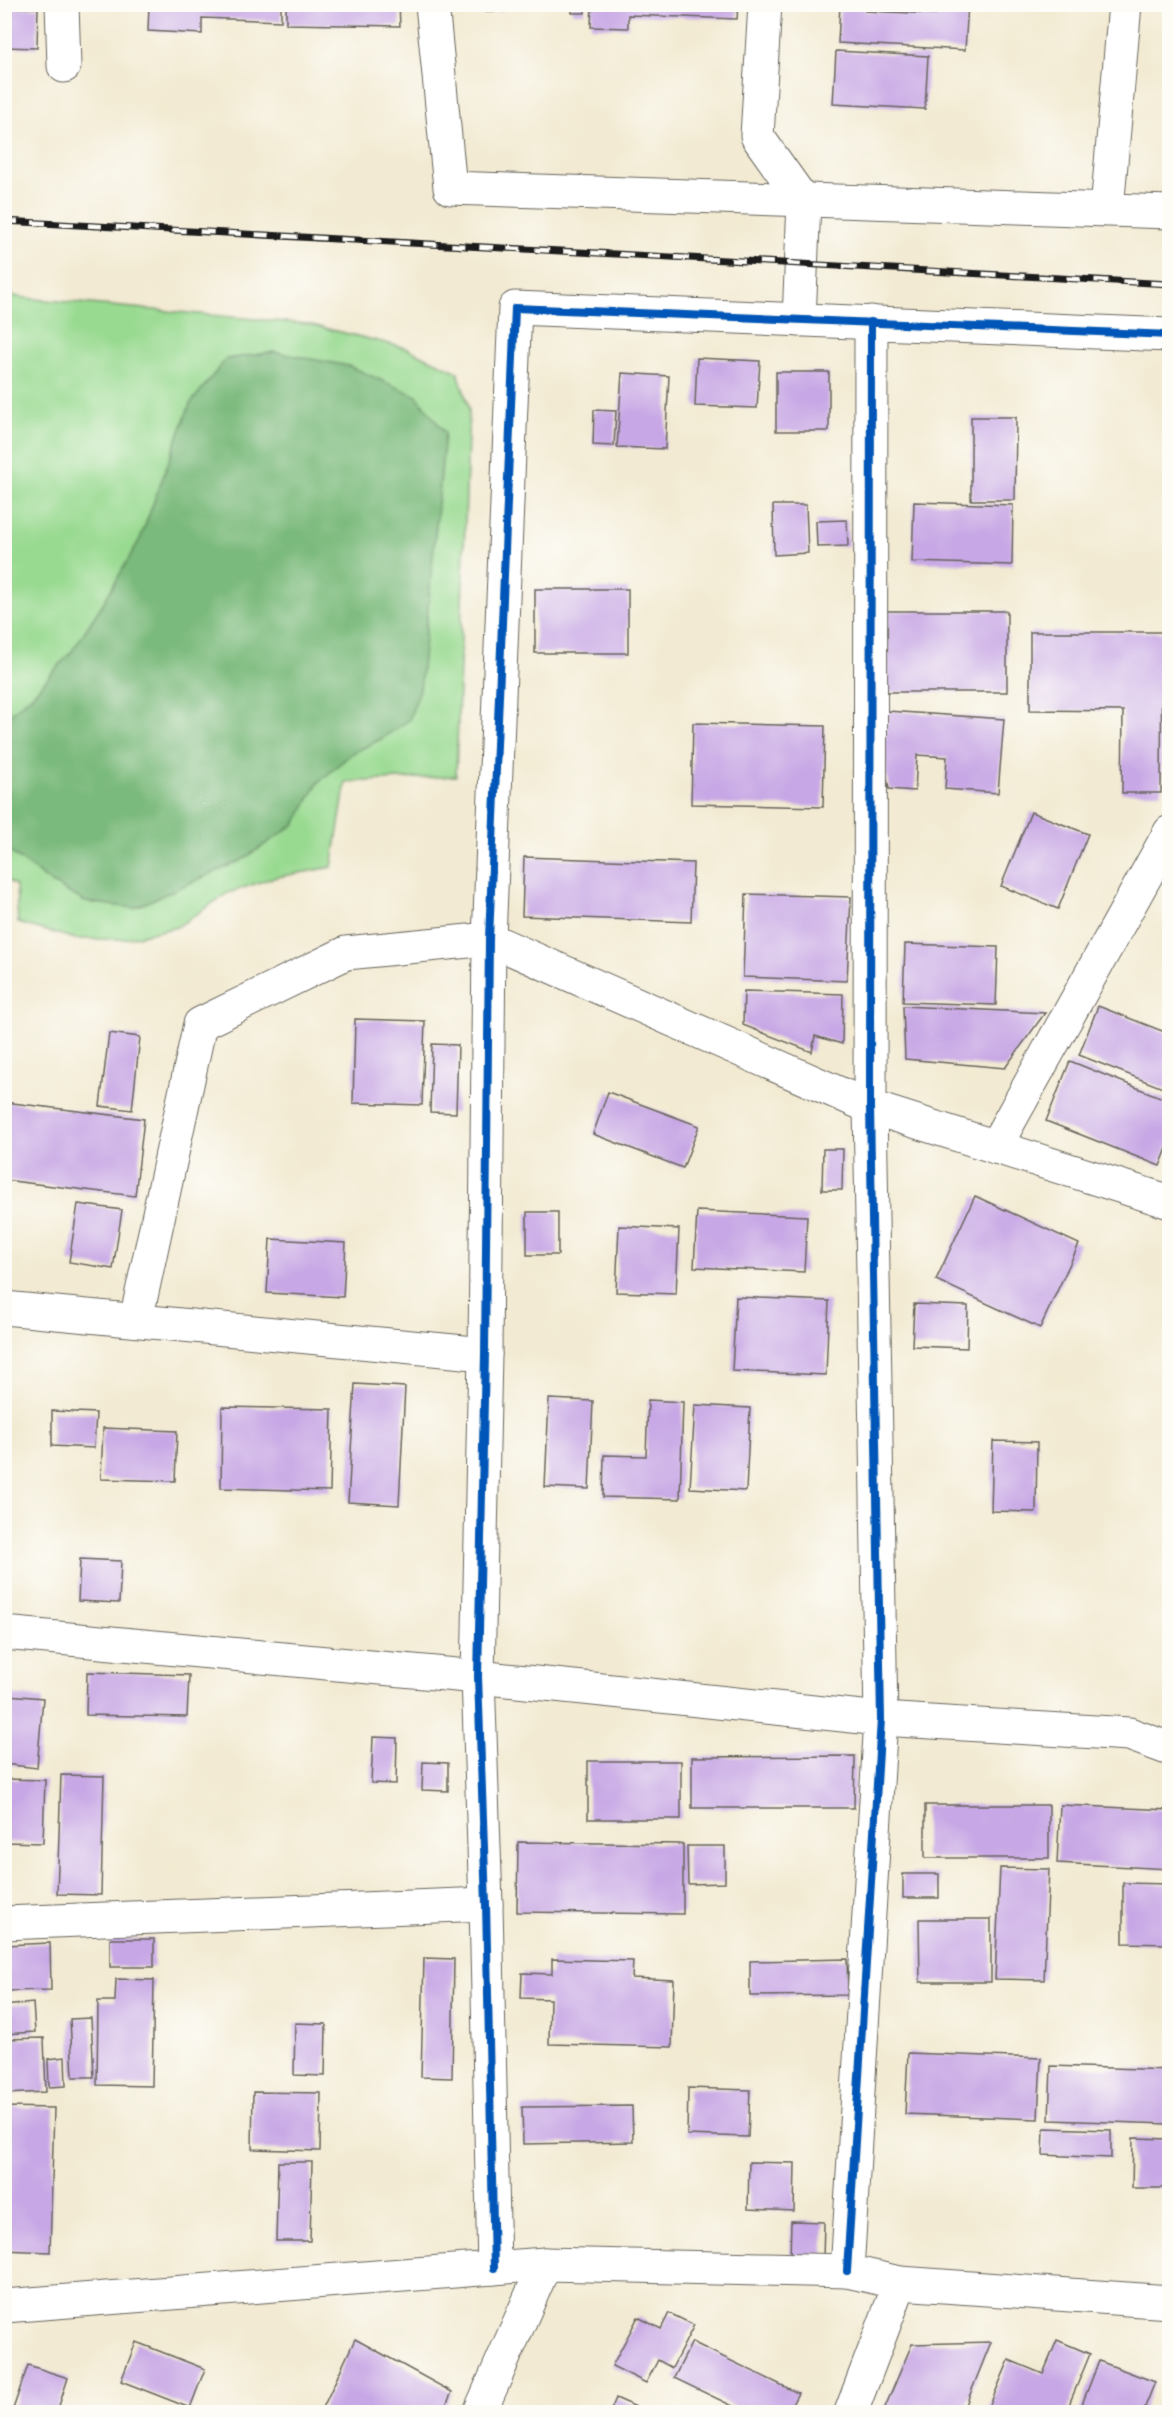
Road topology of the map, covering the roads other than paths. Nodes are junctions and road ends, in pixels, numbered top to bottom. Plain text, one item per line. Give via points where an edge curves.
1 (62, 4) edge
2 (432, 4) edge
3 (765, 4) edge
4 (1125, 4) edge
5 (64, 66) dead end
6 (804, 202) junction
7 (1107, 209) junction
8 (1170, 212) edge
9 (799, 320) junction
10 (871, 322) junction
11 (1169, 335) edge
12 (1170, 342) edge
13 (1170, 832) edge
14 (489, 939) junction
15 (870, 1107) junction
16 (995, 1147) junction
17 (1170, 1202) edge
18 (4, 1308) edge
19 (136, 1320) junction
20 (485, 1354) junction
21 (4, 1633) edge
22 (477, 1677) junction
23 (881, 1719) junction
24 (1170, 1749) edge
25 (486, 1904) junction
26 (4, 1923) edge
27 (544, 2264) junction
28 (494, 2268) junction
29 (848, 2271) junction
30 (900, 2283) junction
31 (1170, 2302) edge
32 (4, 2306) edge
33 (480, 2412) edge
34 (851, 2412) edge

1 - 5 street
2 - 6 street via 450,189
3 - 6 street via 758,136
4 - 7 street
6 - 7 street
6 - 9 street
7 - 8 street
9 - 10 street
9 - 14 street via 514,308
10 - 11 street
10 - 15 street
11 - 12 street
13 - 16 street
14 - 15 street
14 - 19 street via 346,953 200,1024
14 - 20 street
15 - 16 street
15 - 23 street
16 - 17 street
18 - 19 street
19 - 20 street
20 - 22 street
21 - 22 street
22 - 23 street
22 - 25 street
23 - 24 street via 1129,1734
23 - 29 street
25 - 26 street
25 - 28 street
27 - 28 street
27 - 29 street
27 - 33 street
28 - 32 street
29 - 30 street
30 - 31 street
30 - 34 street

